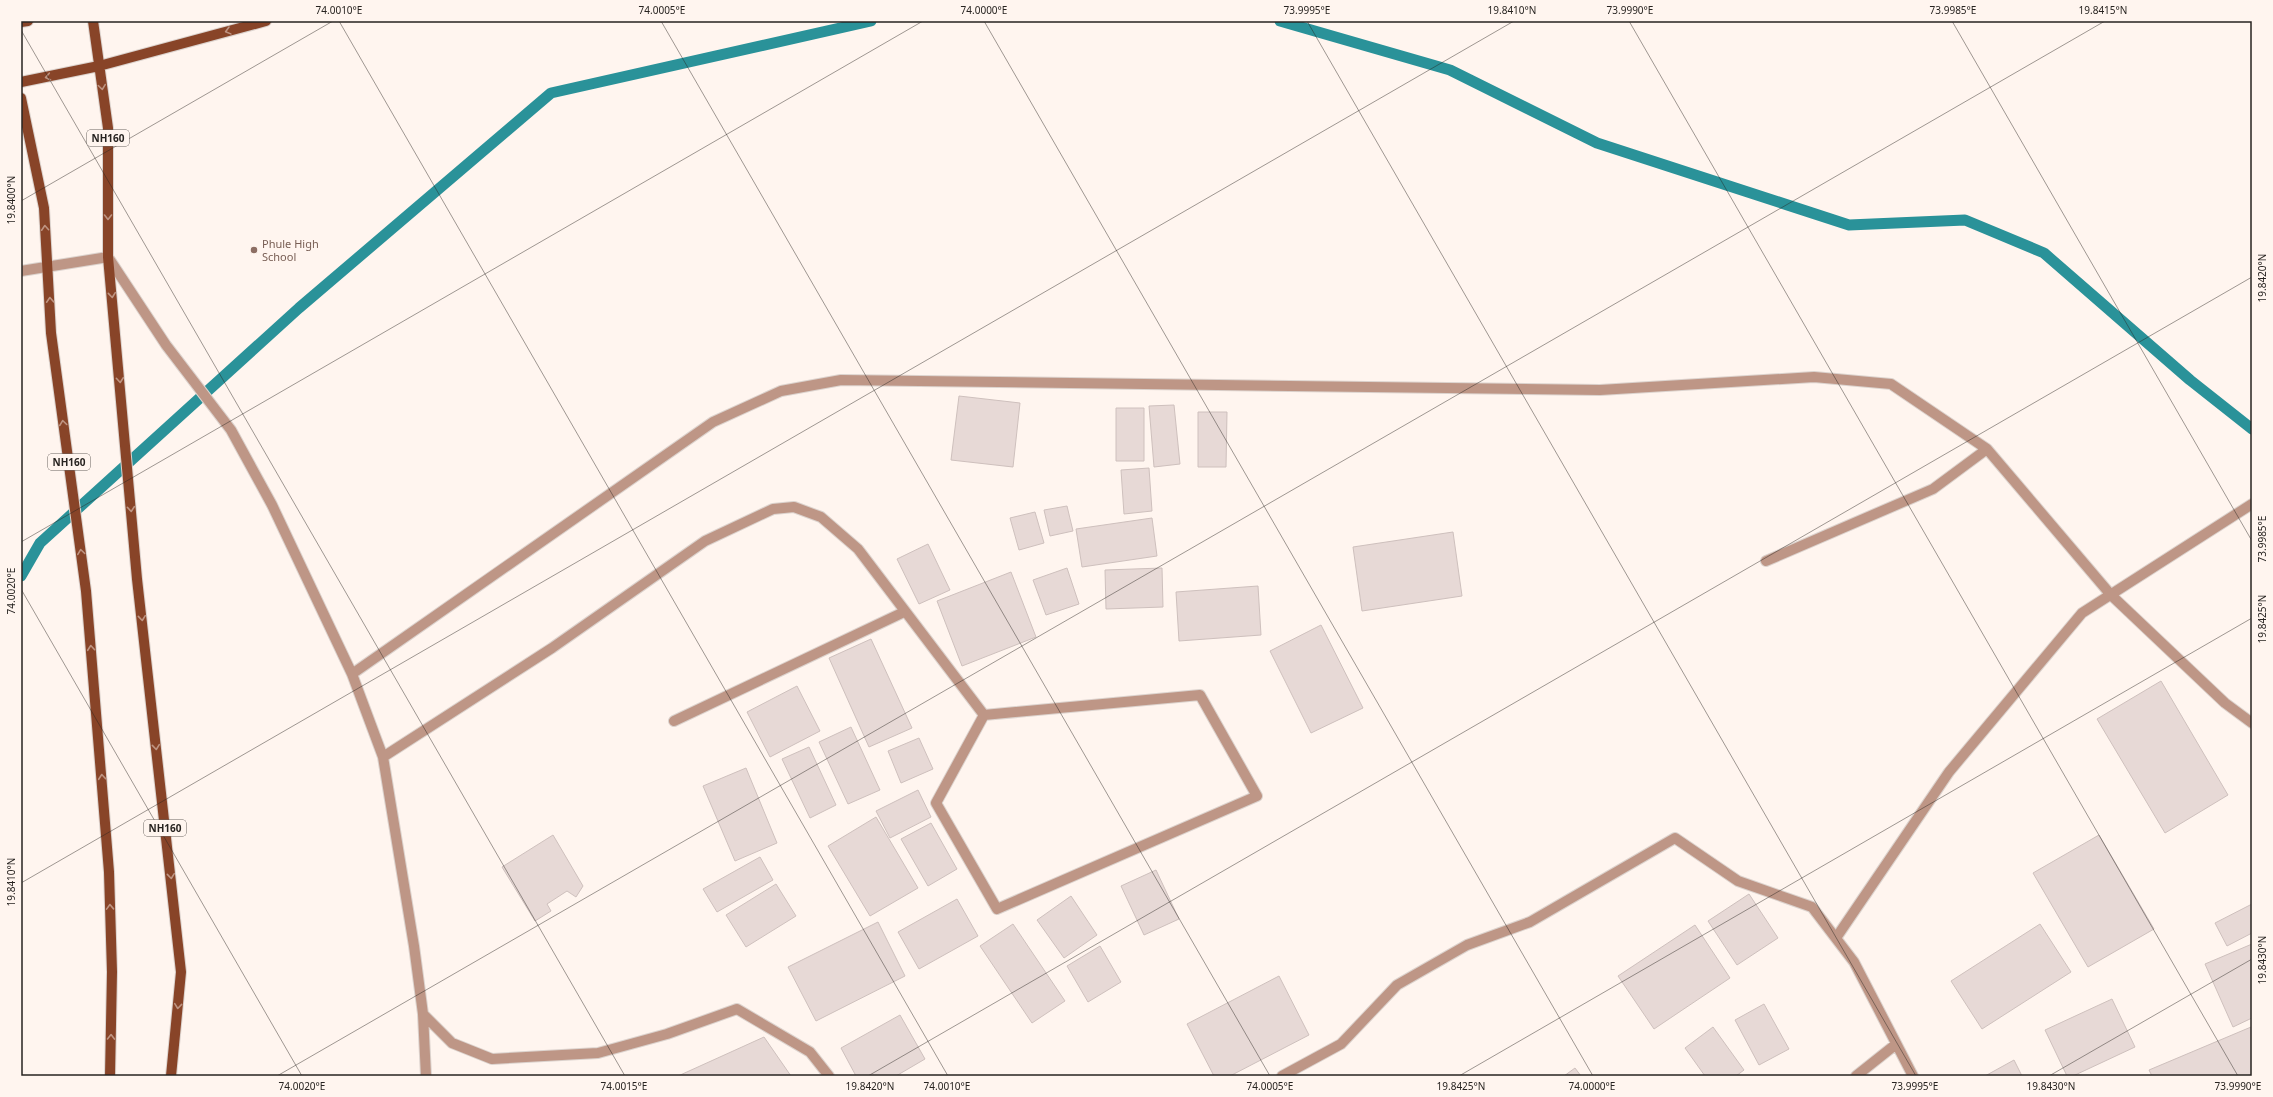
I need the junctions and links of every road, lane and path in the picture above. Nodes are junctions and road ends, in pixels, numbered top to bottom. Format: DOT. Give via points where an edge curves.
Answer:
graph roads {
  1 [pos="28,21"];
  2 [pos="93,21"];
  3 [pos="266,21"];
  4 [pos="21,22"];
  5 [pos="100,66"];
  6 [pos="21,82"];
  7 [pos="21,98"];
  8 [pos="108,256"];
  9 [pos="48,267"];
  10 [pos="21,271"];
  11 [pos="1987,449"];
  12 [pos="2252,504"];
  13 [pos="1766,562"];
  14 [pos="2111,594"];
  15 [pos="904,612"];
  16 [pos="352,674"];
  17 [pos="984,715"];
  18 [pos="674,721"];
  19 [pos="2252,723"];
  20 [pos="383,757"];
  21 [pos="1836,938"];
  22 [pos="423,1014"];
  23 [pos="1895,1045"];
  24 [pos="110,1076"];
  25 [pos="170,1076"];
  26 [pos="426,1076"];
  27 [pos="829,1076"];
  28 [pos="1282,1076"];
  29 [pos="1856,1076"];
  30 [pos="1913,1076"];
  1 -- 4 [label="main road"];
  2 -- 5 [label="main road, NH160"];
  3 -- 5 [label="main road, one-way"];
  5 -- 6 [label="main road, one-way"];
  5 -- 8 [label="main road, NH160, one-way" via="108,128"];
  9 -- 7 [label="main road, NH160, one-way" via="44,208"];
  8 -- 9 [label="street"];
  8 -- 16 [label="street" via="166,344 231,430 272,505"];
  8 -- 25 [label="main road, NH160, one-way" via="137,579 182,972"];
  9 -- 10 [label="street"];
  24 -- 9 [label="main road, NH160, one-way" via="112,972 109,872 86,590 51,333"];
  11 -- 13 [label="street" via="1933,489"];
  11 -- 14 [label="street"];
  11 -- 16 [label="street" via="1891,384 1814,377 1600,390 841,380 781,391 712,422"];
  12 -- 14 [label="street"];
  14 -- 19 [label="street" via="2225,703"];
  14 -- 21 [label="street" via="2082,613 1949,772"];
  15 -- 17 [label="street"];
  15 -- 18 [label="street"];
  15 -- 20 [label="street" via="858,549 821,517 794,507 773,509 705,541 552,648"];
  16 -- 20 [label="street"];
  17 -- 17 [label="street" via="1200,695 1257,796 997,909 936,804"];
  20 -- 22 [label="street"];
  21 -- 23 [label="street" via="1854,962"];
  21 -- 28 [label="street" via="1812,907 1738,880 1676,838 1530,922 1467,944 1397,985 1341,1044"];
  22 -- 26 [label="street"];
  22 -- 27 [label="street" via="452,1043 492,1059 598,1053 667,1034 737,1009 810,1052"];
  23 -- 29 [label="street"];
  23 -- 30 [label="street"];
}
